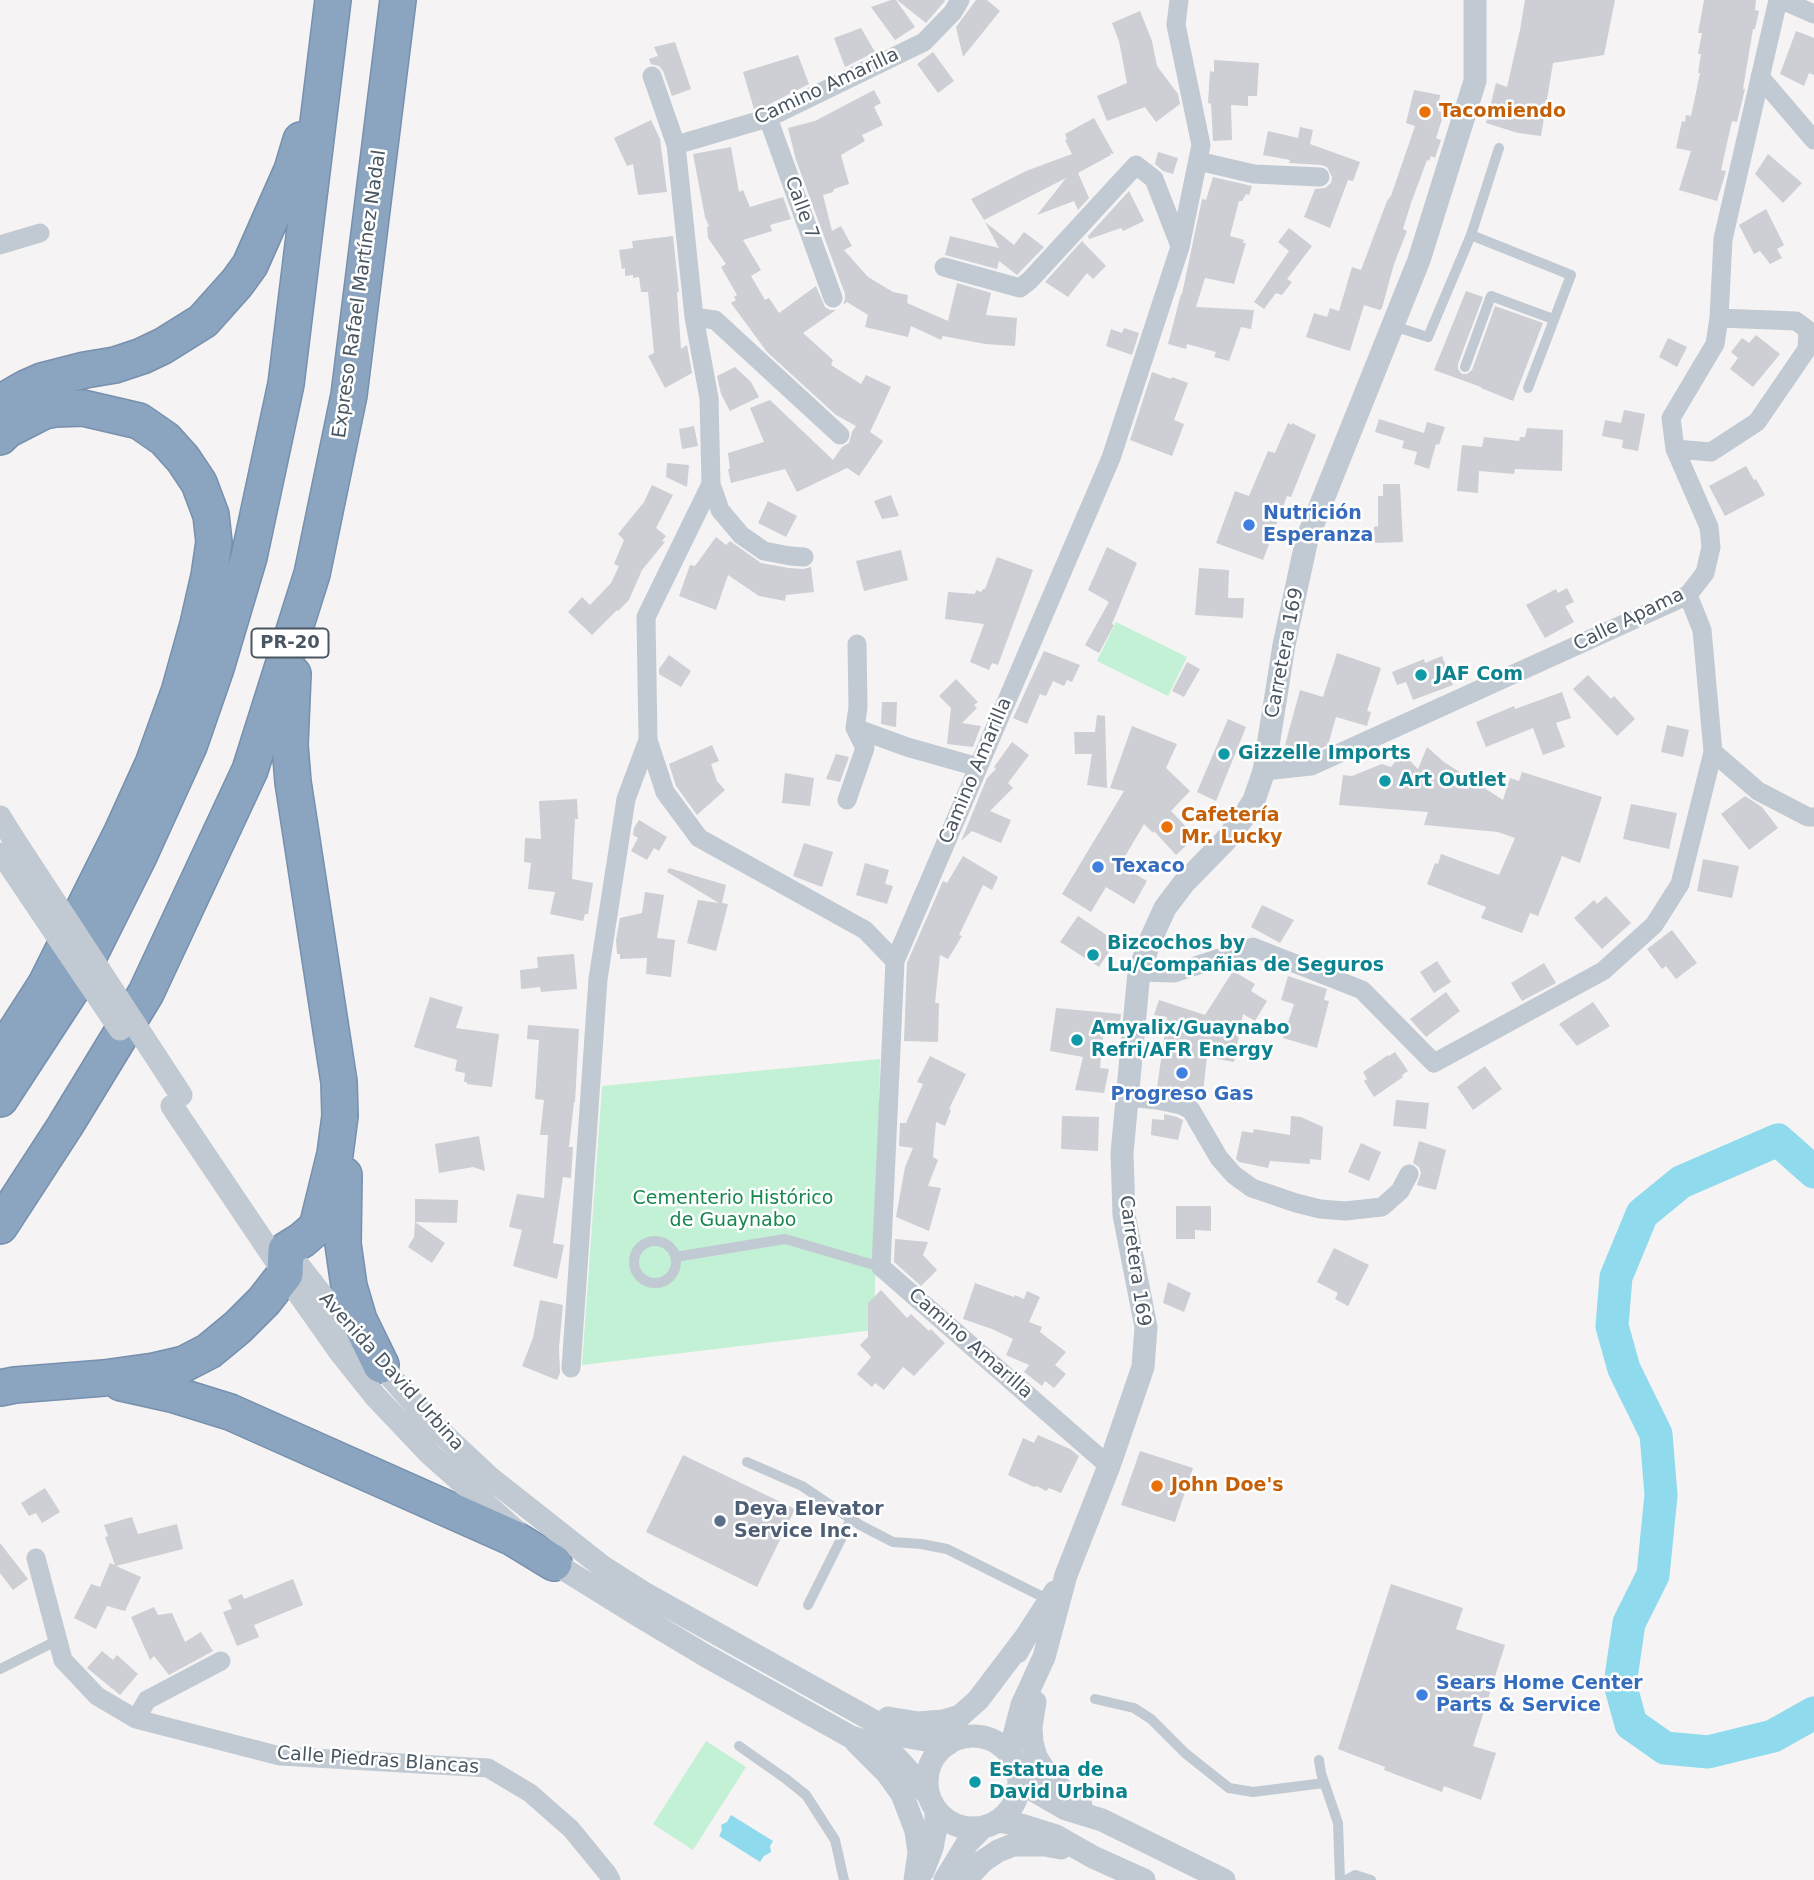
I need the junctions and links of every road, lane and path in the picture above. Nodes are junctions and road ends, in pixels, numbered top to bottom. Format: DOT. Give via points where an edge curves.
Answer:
graph roads {
  1 [pos="398,0"];
  2 [pos="960,0"];
  3 [pos="1179,0"];
  4 [pos="1475,0"];
  5 [pos="1780,0"];
  6 [pos="332,12"];
  7 [pos="1814,14"];
  8 [pos="652,76"];
  9 [pos="1760,77"];
  10 [pos="768,118"];
  11 [pos="1814,140"];
  12 [pos="676,145"];
  13 [pos="1499,148"];
  14 [pos="1198,161"];
  15 [pos="1320,177"];
  16 [pos="40,233"];
  17 [pos="1471,235"];
  18 [pos="0,245"];
  19 [pos="1180,247"];
  20 [pos="944,267"];
  21 [pos="833,298"];
  22 [pos="694,317"];
  23 [pos="1719,318"];
  24 [pos="1553,319"];
  25 [pos="1393,325"];
  26 [pos="1465,366"];
  27 [pos="1528,388"];
  28 [pos="0,403"];
  29 [pos="840,435"];
  30 [pos="0,437"];
  31 [pos="1675,449"];
  32 [pos="711,484"];
  33 [pos="804,557"];
  34 [pos="1688,595"];
  35 [pos="301,607"];
  36 [pos="857,644"];
  37 [pos="855,728"];
  38 [pos="648,740"];
  39 [pos="1713,752"];
  40 [pos="978,767"];
  41 [pos="1264,771"];
  42 [pos="846,800"];
  43 [pos="0,817"];
  44 [pos="1814,817"];
  45 [pos="5,848"];
  46 [pos="895,961"];
  47 [pos="1139,972"];
  48 [pos="0,1053"];
  49 [pos="1127,1097"];
  50 [pos="0,1100"];
  51 [pos="340,1116"];
  52 [pos="1409,1174"];
  53 [pos="0,1226"];
  54 [pos="675,1257"];
  55 [pos="286,1262"];
  56 [pos="881,1267"];
  57 [pos="380,1364"];
  58 [pos="571,1368"];
  59 [pos="104,1378"];
  60 [pos="0,1388"];
  61 [pos="747,1462"];
  62 [pos="1109,1466"];
  63 [pos="851,1519"];
  64 [pos="36,1558"];
  65 [pos="554,1563"];
  66 [pos="1066,1575"];
  67 [pos="1050,1600"];
  68 [pos="808,1605"];
  69 [pos="1025,1638"];
  70 [pos="58,1640"];
  71 [pos="1044,1657"];
  72 [pos="221,1661"];
  73 [pos="0,1669"];
  74 [pos="1095,1699"];
  75 [pos="849,1707"];
  76 [pos="136,1718"];
  77 [pos="851,1737"];
  78 [pos="955,1741"];
  79 [pos="739,1746"];
  80 [pos="1319,1760"];
  81 [pos="1014,1765"];
  82 [pos="1324,1783"];
  83 [pos="932,1803"];
  84 [pos="1102,1820"];
  85 [pos="990,1824"];
  86 [pos="1093,1857"];
  87 [pos="611,1880"];
  88 [pos="844,1880"];
  89 [pos="917,1880"];
  90 [pos="945,1880"];
  91 [pos="965,1880"];
  92 [pos="1144,1880"];
  93 [pos="1224,1880"];
  94 [pos="1340,1880"];
  95 [pos="1346,1880"];
  96 [pos="1371,1880"];
  1 -- 35 [label="highway, Expreso Rafael Martínez Nadal / PR-20" via="349,396"];
  2 -- 10 [label="street, Camino Amarilla" via="924,42"];
  3 -- 14 [label="street, Camino Amarilla" via="1176,25 1201,145"];
  4 -- 25 [label="street, Carretera 169" via="1475,81 1419,260"];
  5 -- 7 [label="street"];
  5 -- 9 [label="street, Calle Apama"];
  6 -- 28 [label="highway" via="292,170 250,265 220,303 189,331 142,356 42,381"];
  6 -- 50 [label="highway, PR-20" via="286,384 249,557 216,668 189,746 139,856 75,984"];
  8 -- 12 [label="street"];
  9 -- 11 [label="street"];
  9 -- 23 [label="street, Calle Apama" via="1723,239"];
  10 -- 12 [label="street, Camino Amarilla"];
  10 -- 21 [label="street, Calle 7"];
  12 -- 22 [label="street"];
  13 -- 17 [label="lane"];
  14 -- 15 [label="street" via="1254,174"];
  14 -- 19 [label="street, Camino Amarilla"];
  16 -- 18 [label="street"];
  17 -- 24 [label="lane" via="1571,275"];
  17 -- 25 [label="lane" via="1428,337"];
  19 -- 20 [label="street" via="1154,179 1136,165 1020,288"];
  19 -- 40 [label="street, Camino Amarilla" via="1111,458"];
  22 -- 29 [label="street" via="715,320"];
  22 -- 32 [label="street" via="709,398"];
  23 -- 31 [label="street, Calle Apama" via="1715,344 1671,418"];
  23 -- 31 [label="street" via="1796,321 1808,330 1807,349 1757,422 1712,452"];
  24 -- 26 [label="lane" via="1491,296"];
  24 -- 27 [label="lane"];
  25 -- 41 [label="street, Carretera 169" via="1307,539"];
  30 -- 48 [label="highway" via="55,409 83,408 139,421 165,439 199,483 211,515 214,542 198,624 153,764 46,984"];
  31 -- 34 [label="street, Calle Apama" via="1709,527 1711,547 1705,573"];
  32 -- 33 [label="street" via="720,510 741,536 764,551"];
  32 -- 38 [label="street" via="646,617"];
  34 -- 39 [label="street" via="1702,630"];
  34 -- 41 [label="street, Calle Apama" via="1311,766"];
  35 -- 51 [label="highway" via="290,745 339,1082"];
  35 -- 53 [label="highway, Expreso Rafael Martínez Nadal / PR-20" via="250,770 145,993"];
  36 -- 37 [label="street"];
  37 -- 40 [label="street"];
  37 -- 42 [label="street" via="865,748"];
  38 -- 46 [label="street" via="665,792 699,838 865,930"];
  38 -- 58 [label="street" via="626,799 598,979"];
  39 -- 44 [label="street" via="1758,791"];
  39 -- 47 [label="street" via="1680,884 1654,925 1603,971 1434,1063 1362,990 1253,947 1174,973"];
  40 -- 46 [label="street, Camino Amarilla"];
  41 -- 47 [label="street, Carretera 169" via="1243,818 1166,908"];
  43 -- 45 [label="street, Avenida David Urbina"];
  45 -- 55 [label="street, Avenida David Urbina, bridge"];
  46 -- 56 [label="street, Camino Amarilla"];
  47 -- 49 [label="street, Carretera 169"];
  49 -- 52 [label="street" via="1191,1110 1234,1175 1252,1188 1296,1203 1345,1211 1382,1207 1400,1191"];
  49 -- 62 [label="street, Carretera 169" via="1122,1153 1124,1215 1146,1328 1143,1367"];
  51 -- 55 [label="highway" via="317,1227"];
  51 -- 57 [label="highway" via="343,1244 349,1286"];
  54 -- 54 [label="lane" via="663,1243 648,1242 636,1252 634,1268 644,1280 659,1283 672,1274"];
  54 -- 56 [label="lane" via="785,1239"];
  55 -- 57 [label="street, Avenida David Urbina"];
  55 -- 59 [label="highway" via="264,1301 209,1351 184,1364"];
  55 -- 65 [label="street, Avenida David Urbina" via="340,1352 375,1396 430,1454"];
  56 -- 62 [label="street, Camino Amarilla"];
  57 -- 75 [label="street, Avenida David Urbina" via="430,1422 489,1478 603,1567"];
  59 -- 60 [label="highway"];
  59 -- 65 [label="highway" via="230,1412 513,1538"];
  61 -- 63 [label="lane" via="802,1486"];
  62 -- 66 [label="street, Carretera 169"];
  63 -- 67 [label="lane" via="894,1542 947,1549"];
  63 -- 68 [label="lane"];
  64 -- 70 [label="street, Calle Piedras Blancas"];
  65 -- 77 [label="street, Avenida David Urbina"];
  66 -- 67 [label="street, Carretera 169"];
  66 -- 71 [label="street, Carretera 169"];
  67 -- 69 [label="street, Carretera 169"];
  69 -- 75 [label="street" via="978,1700 960,1716 918,1723"];
  69 -- 78 [label="street, Carretera 169" via="984,1714"];
  70 -- 73 [label="lane"];
  70 -- 76 [label="street, Calle Piedras Blancas" via="63,1660 97,1696"];
  71 -- 81 [label="street, Carretera 169" via="1022,1705"];
  71 -- 84 [label="street" via="1032,1743 1050,1779"];
  72 -- 76 [label="street" via="147,1700"];
  74 -- 82 [label="lane" via="1134,1708 1151,1719 1229,1788 1253,1792"];
  75 -- 78 [label="street, Avenida David Urbina" via="897,1734"];
  76 -- 87 [label="street, Calle Piedras Blancas" via="280,1756 488,1768 530,1793 571,1829"];
  77 -- 83 [label="street, Avenida David Urbina" via="895,1756"];
  77 -- 89 [label="street" via="902,1794 916,1831"];
  78 -- 81 [label="street" via="985,1738 999,1745"];
  78 -- 83 [label="street" via="937,1754 930,1766 927,1781"];
  79 -- 88 [label="lane" via="806,1795 835,1840"];
  80 -- 82 [label="lane"];
  81 -- 84 [label="street" via="1039,1795"];
  81 -- 85 [label="street" via="1016,1798 1008,1811"];
  82 -- 94 [label="lane" via="1338,1824"];
  83 -- 85 [label="street" via="947,1820 961,1827"];
  83 -- 89 [label="street" via="936,1828"];
  84 -- 93 [label="street"];
  85 -- 86 [label="street" via="1021,1825 1056,1836"];
  85 -- 90 [label="street" via="968,1842"];
  86 -- 91 [label="street" via="1045,1845 1013,1845 983,1861"];
  86 -- 92 [label="street"];
  95 -- 96 [label="lane" via="1355,1875"];
}
